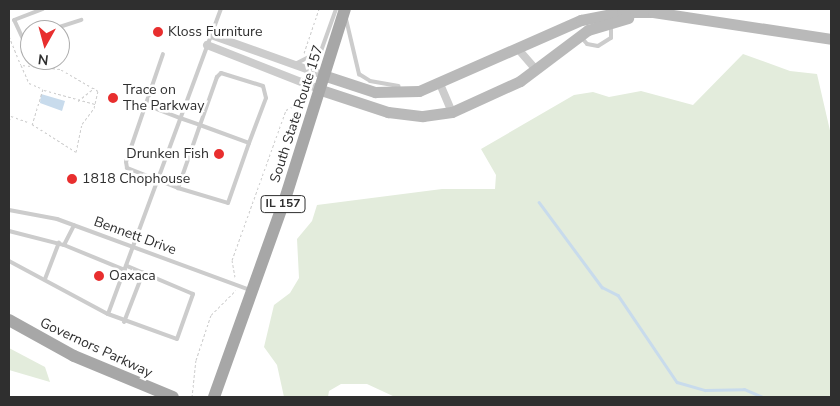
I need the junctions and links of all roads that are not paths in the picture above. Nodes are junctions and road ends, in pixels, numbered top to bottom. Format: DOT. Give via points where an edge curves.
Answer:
graph roads {
  1 [pos="43,9"];
  2 [pos="221,9"];
  3 [pos="342,10"];
  4 [pos="677,16"];
  5 [pos="9,18"];
  6 [pos="14,20"];
  7 [pos="81,20"];
  8 [pos="610,22"];
  9 [pos="70,24"];
  10 [pos="20,33"];
  11 [pos="211,34"];
  12 [pos="580,35"];
  13 [pos="831,40"];
  14 [pos="207,45"];
  15 [pos="518,49"];
  16 [pos="163,54"];
  17 [pos="292,65"];
  18 [pos="536,70"];
  19 [pos="326,76"];
  20 [pos="440,84"];
  21 [pos="321,90"];
  22 [pos="418,91"];
  23 [pos="146,104"];
  24 [pos="452,112"];
  25 [pos="180,118"];
  26 [pos="200,125"];
  27 [pos="249,143"];
  28 [pos="158,180"];
  29 [pos="178,188"];
  30 [pos="9,210"];
  31 [pos="74,225"];
  32 [pos="9,231"];
  33 [pos="62,244"];
  34 [pos="134,248"];
  35 [pos="9,261"];
  36 [pos="126,268"];
  37 [pos="143,273"];
  38 [pos="45,279"];
  39 [pos="252,290"];
  40 [pos="108,314"];
  41 [pos="9,320"];
  42 [pos="124,322"];
  43 [pos="173,397"];
  44 [pos="214,397"];
  1 -- 6 [label="lane"];
  2 -- 11 [label="lane"];
  3 -- 17 [label="lane" via="321,51 308,61"];
  3 -- 19 [label="main road, South State Route 157 / IL 157"];
  3 -- 22 [label="lane" via="359,74 375,83"];
  4 -- 8 [label="street"];
  4 -- 13 [label="street"];
  4 -- 15 [label="street" via="608,13"];
  5 -- 6 [label="lane"];
  6 -- 10 [label="lane"];
  7 -- 9 [label="lane"];
  8 -- 12 [label="street"];
  8 -- 12 [label="lane" via="611,38 598,46 587,44"];
  11 -- 14 [label="lane"];
  11 -- 17 [label="street"];
  12 -- 18 [label="street"];
  14 -- 21 [label="street"];
  14 -- 25 [label="lane"];
  15 -- 18 [label="street"];
  15 -- 20 [label="street"];
  16 -- 23 [label="lane"];
  17 -- 19 [label="street"];
  18 -- 24 [label="street" via="502,92"];
  19 -- 21 [label="main road, South State Route 157 / IL 157"];
  19 -- 22 [label="street" via="374,92"];
  20 -- 22 [label="street"];
  20 -- 24 [label="street"];
  21 -- 24 [label="street" via="388,112 423,116"];
  21 -- 39 [label="main road, South State Route 157 / IL 157"];
  23 -- 25 [label="lane"];
  23 -- 28 [label="lane" via="127,168"];
  25 -- 26 [label="lane"];
  25 -- 28 [label="lane"];
  26 -- 27 [label="lane"];
  26 -- 27 [label="lane" via="221,73 264,86 266,98"];
  26 -- 29 [label="lane"];
  27 -- 29 [label="lane" via="228,203"];
  28 -- 29 [label="lane"];
  28 -- 34 [label="lane"];
  30 -- 31 [label="lane, Bennett Drive"];
  31 -- 33 [label="lane"];
  31 -- 34 [label="lane, Bennett Drive"];
  32 -- 33 [label="lane"];
  33 -- 36 [label="lane"];
  33 -- 38 [label="lane"];
  34 -- 36 [label="lane"];
  34 -- 39 [label="lane, Bennett Drive"];
  35 -- 38 [label="lane"];
  36 -- 37 [label="lane"];
  36 -- 40 [label="lane"];
  37 -- 42 [label="lane"];
  37 -- 42 [label="lane" via="193,294 177,338"];
  38 -- 40 [label="lane"];
  39 -- 44 [label="main road, South State Route 157 / IL 157"];
  40 -- 42 [label="lane"];
  41 -- 43 [label="main road, Governors Parkway" via="74,356"];
}
